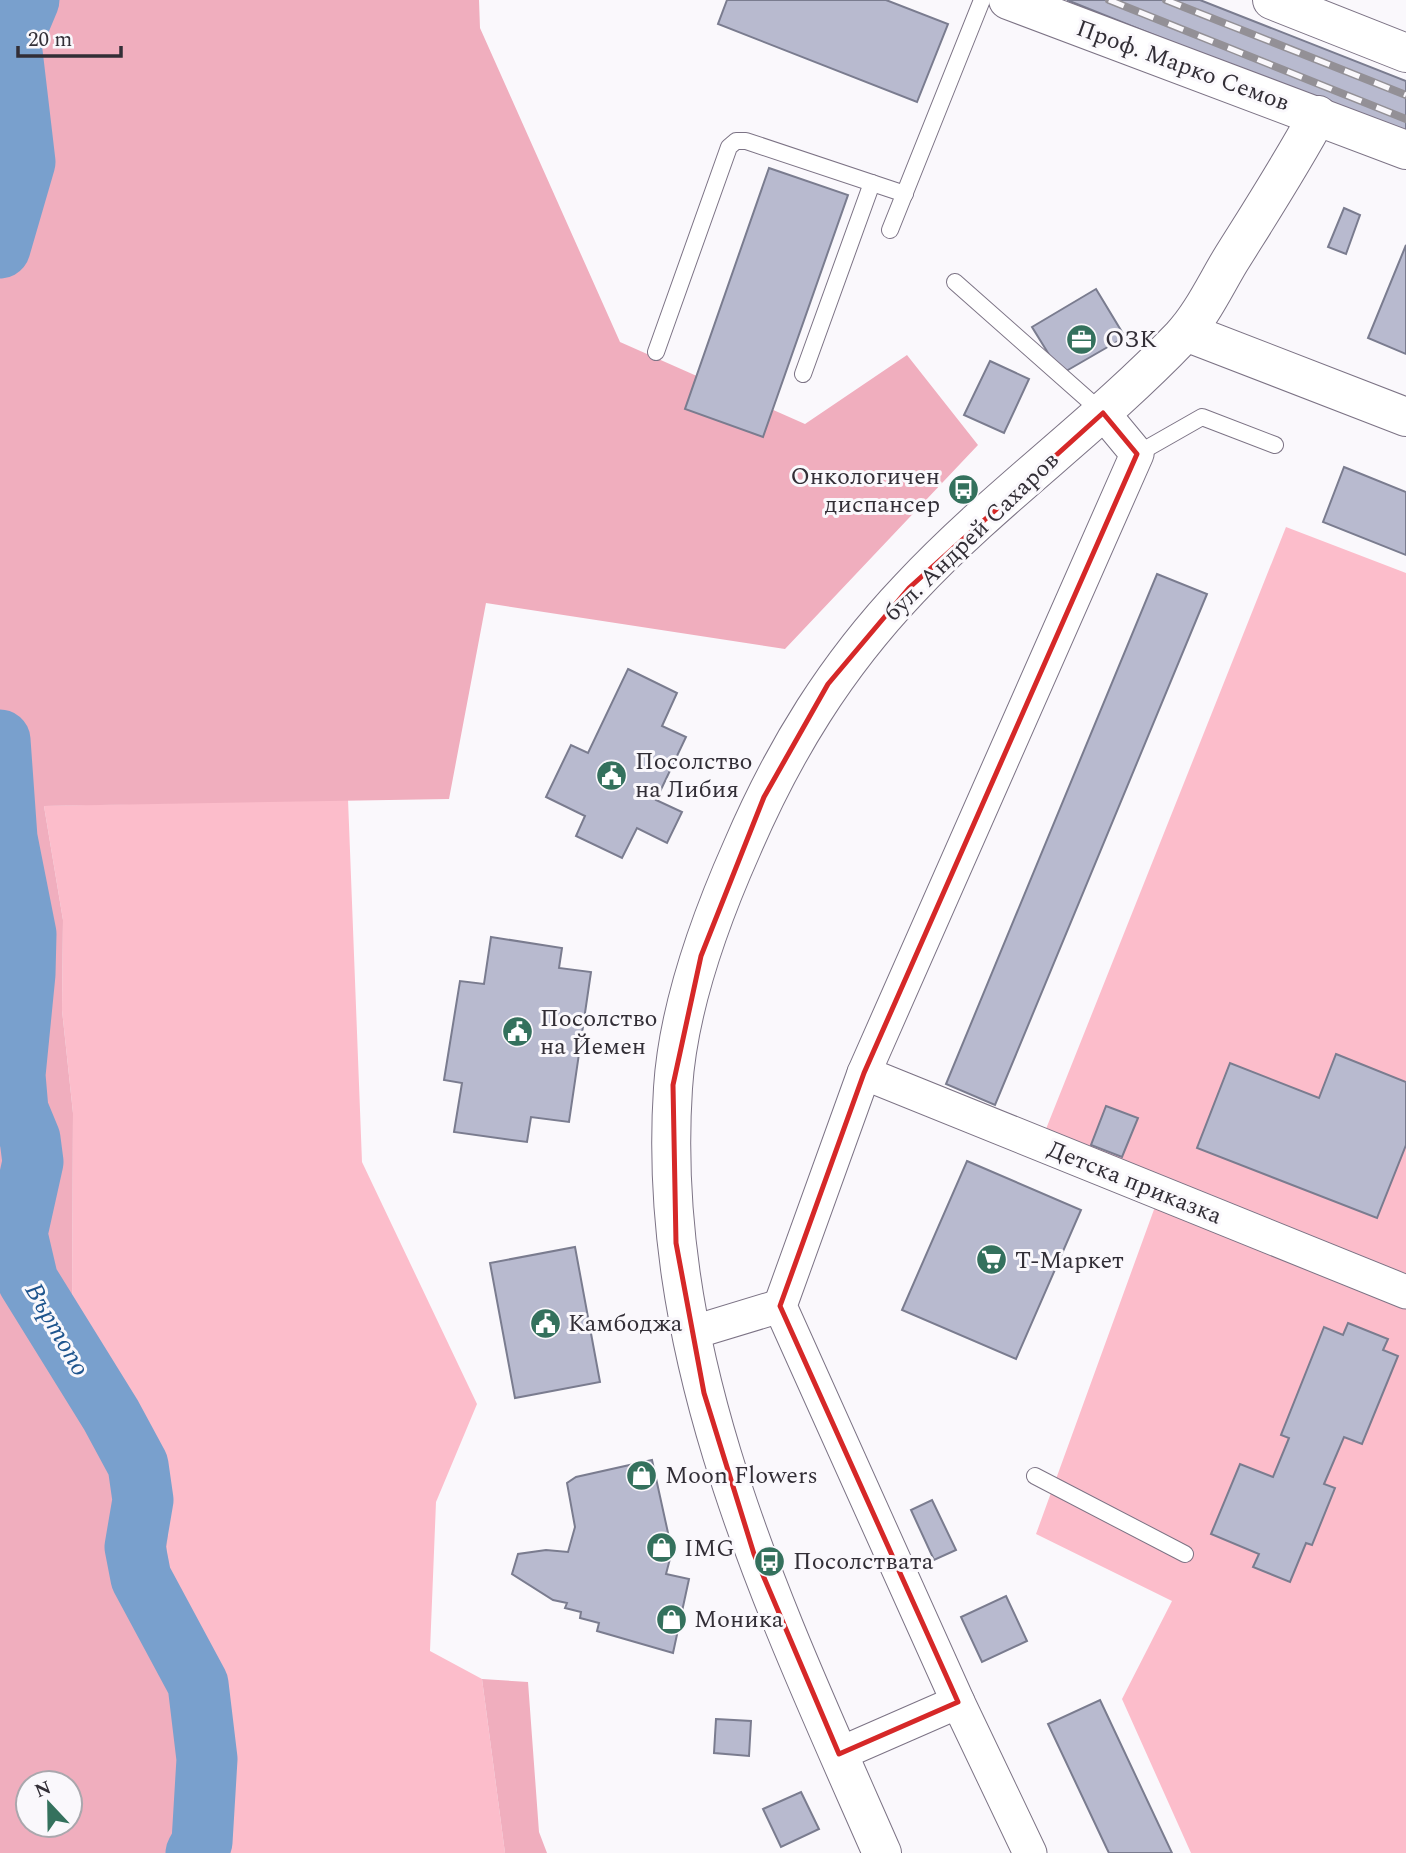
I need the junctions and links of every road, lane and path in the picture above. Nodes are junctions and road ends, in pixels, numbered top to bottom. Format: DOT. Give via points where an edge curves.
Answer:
graph roads {
  1 [pos="982,0"];
  2 [pos="1008,0"];
  3 [pos="1286,3"];
  4 [pos="1406,53"];
  5 [pos="1318,115"];
  6 [pos="1406,150"];
  7 [pos="872,183"];
  8 [pos="905,194"];
  9 [pos="890,230"];
  10 [pos="955,282"];
  11 [pos="1186,332"];
  12 [pos="656,352"];
  13 [pos="803,374"];
  14 [pos="1103,413"];
  15 [pos="1406,417"];
  16 [pos="1275,445"];
  17 [pos="1137,454"];
  18 [pos="864,1073"];
  19 [pos="1406,1292"];
  20 [pos="780,1306"];
  21 [pos="691,1333"];
  22 [pos="1035,1476"];
  23 [pos="1185,1554"];
  24 [pos="958,1702"];
  25 [pos="839,1754"];
  26 [pos="882,1853"];
  27 [pos="1030,1853"];
  1 -- 8 [label="lane"];
  2 -- 5 [label="street, Проф. Марко Семов"];
  3 -- 4 [label="street"];
  5 -- 6 [label="street"];
  5 -- 11 [label="street, бул. Андрей Сахаров"];
  7 -- 8 [label="lane"];
  7 -- 12 [label="lane" via="736,141 729,147"];
  7 -- 13 [label="lane"];
  8 -- 9 [label="lane"];
  10 -- 14 [label="lane"];
  11 -- 14 [label="street, бул. Андрей Сахаров"];
  11 -- 15 [label="street"];
  14 -- 17 [label="street"];
  14 -- 21 [label="street, бул. Андрей Сахаров" via="909,588 828,684 764,797 724,887 701,956 673,1085 676,1243"];
  16 -- 17 [label="lane" via="1202,417"];
  17 -- 18 [label="street"];
  18 -- 19 [label="street, Детска приказка"];
  18 -- 20 [label="street"];
  20 -- 21 [label="street"];
  20 -- 24 [label="street"];
  21 -- 25 [label="street, бул. Андрей Сахаров" via="727,1478"];
  22 -- 23 [label="lane"];
  24 -- 25 [label="street"];
  24 -- 27 [label="street"];
  25 -- 26 [label="street, бул. Андрей Сахаров"];
}
